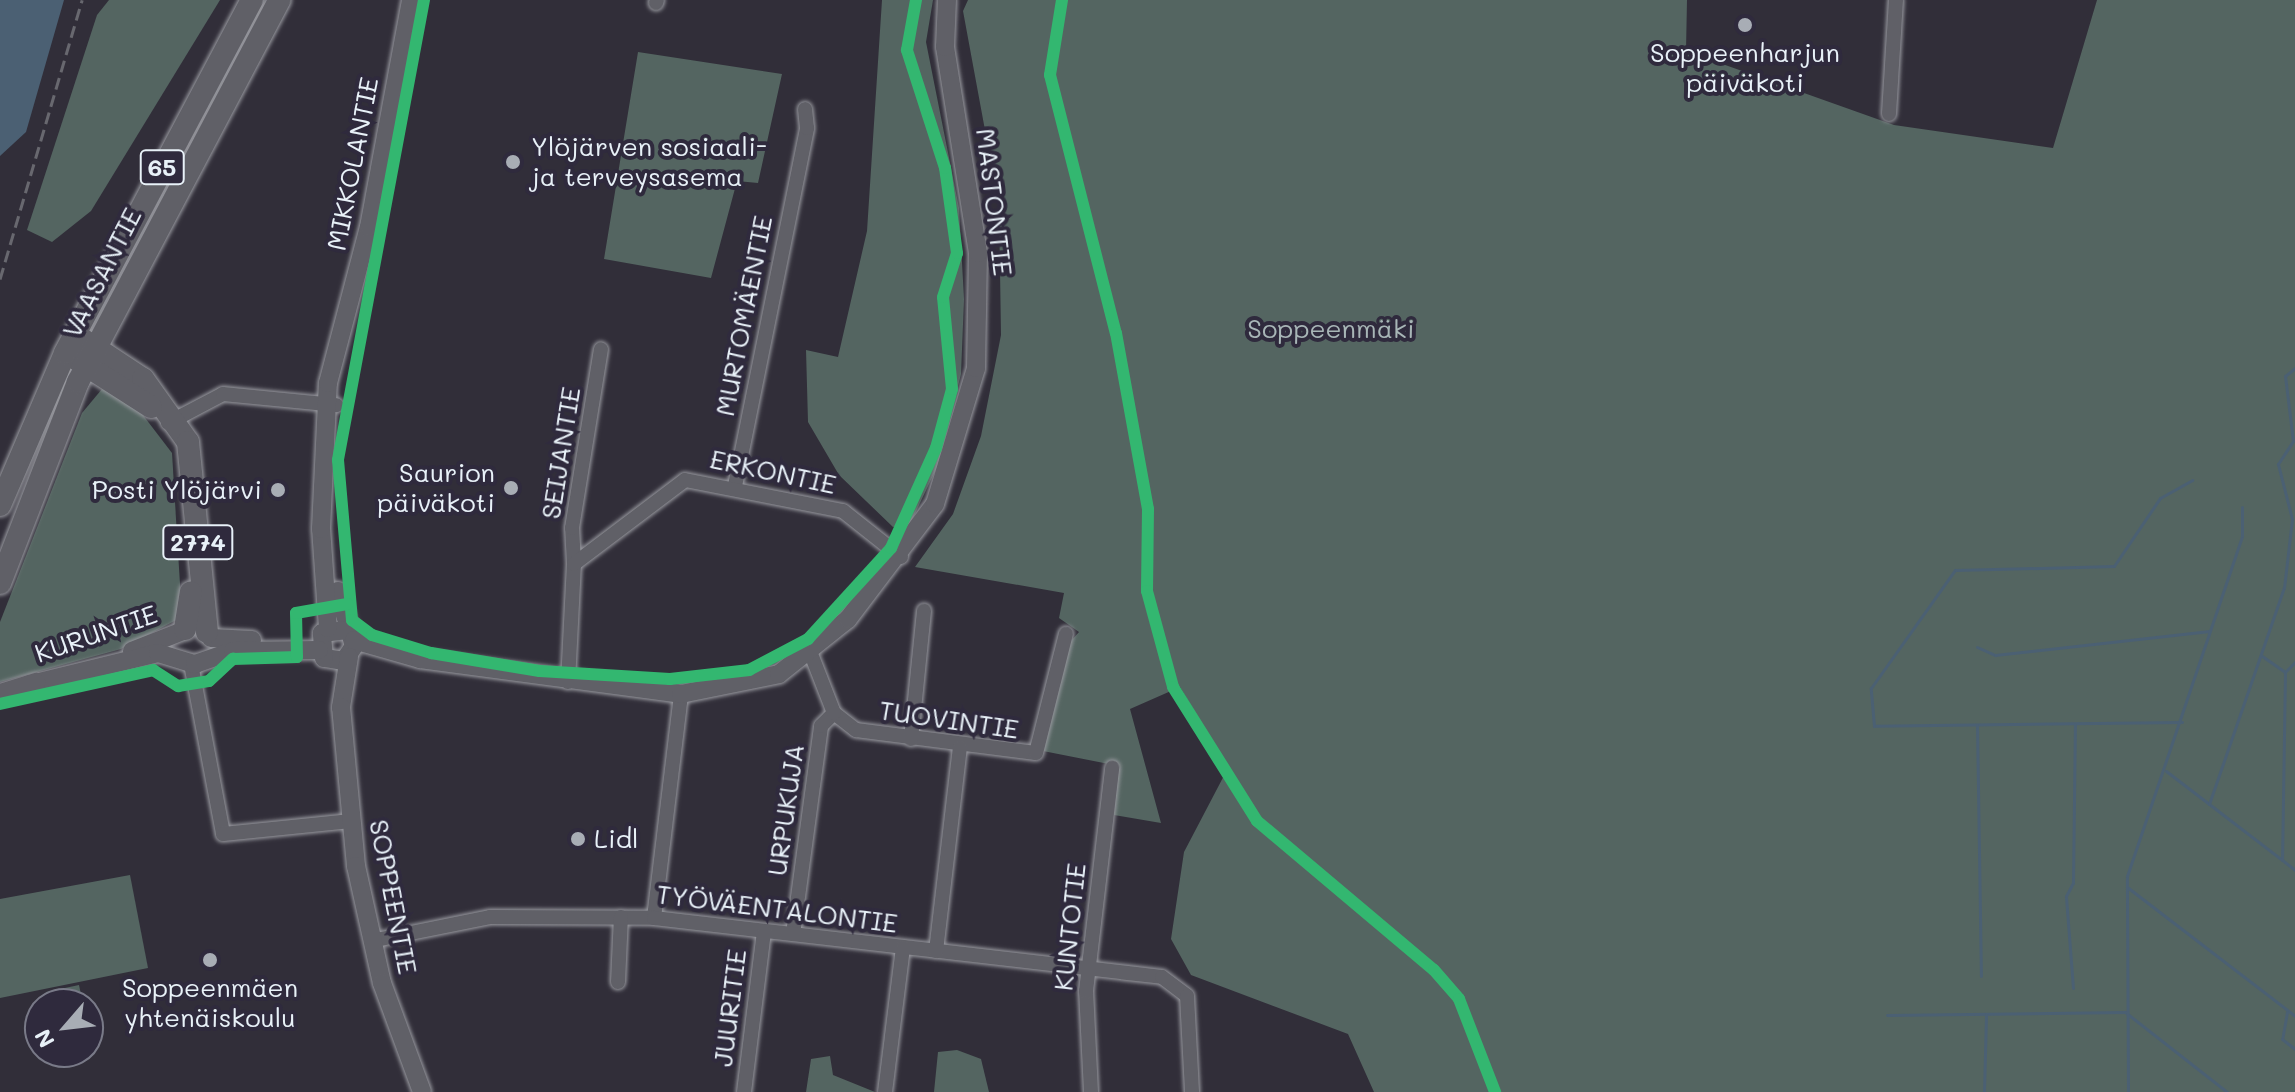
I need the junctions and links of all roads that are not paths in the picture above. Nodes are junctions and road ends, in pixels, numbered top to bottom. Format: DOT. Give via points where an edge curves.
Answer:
graph roads {
  1 [pos="252,0"];
  2 [pos="279,0"];
  3 [pos="411,0"];
  4 [pos="947,0"];
  5 [pos="1896,0"];
  6 [pos="805,109"];
  7 [pos="1889,114"];
  8 [pos="69,344"];
  9 [pos="601,349"];
  10 [pos="91,355"];
  11 [pos="331,405"];
  12 [pos="171,421"];
  13 [pos="735,486"];
  14 [pos="0,505"];
  15 [pos="901,557"];
  16 [pos="574,564"];
  17 [pos="0,583"];
  18 [pos="924,611"];
  19 [pos="196,633"];
  20 [pos="1066,634"];
  21 [pos="324,643"];
  22 [pos="351,645"];
  23 [pos="811,654"];
  24 [pos="193,660"];
  25 [pos="568,682"];
  26 [pos="27,685"];
  27 [pos="0,693"];
  28 [pos="681,694"];
  29 [pos="341,707"];
  30 [pos="834,713"];
  31 [pos="911,739"];
  32 [pos="960,747"];
  33 [pos="1112,768"];
  34 [pos="351,821"];
  35 [pos="621,917"];
  36 [pos="654,918"];
  37 [pos="764,931"];
  38 [pos="793,934"];
  39 [pos="371,941"];
  40 [pos="903,947"];
  41 [pos="936,951"];
  42 [pos="1088,969"];
  43 [pos="618,982"];
  44 [pos="419,1092"];
  45 [pos="744,1092"];
  46 [pos="885,1092"];
  47 [pos="1091,1092"];
  48 [pos="1192,1092"];
  1 -- 8 [label="highway, VAASANTIE / 65"];
  2 -- 10 [label="highway, VAASANTIE / 65"];
  3 -- 11 [label="main road, MIKKOLANTIE"];
  4 -- 15 [label="main road, MASTONTIE" via="945,47 978,253 978,346 947,476"];
  5 -- 7 [label="street"];
  6 -- 13 [label="street, MURTOMÄENTIE" via="807,128"];
  8 -- 10 [label="highway, 2774"];
  8 -- 14 [label="highway, VAASANTIE / 65"];
  9 -- 16 [label="street, SEIJANTIE" via="572,528"];
  10 -- 12 [label="highway, 2774"];
  10 -- 17 [label="highway, VAASANTIE / 65"];
  11 -- 12 [label="street" via="223,394"];
  11 -- 21 [label="main road, MIKKOLANTIE" via="321,529"];
  11 -- 22 [label="main road, MIKKOLANTIE" via="330,517"];
  12 -- 19 [label="highway, 2774" via="185,472"];
  13 -- 15 [label="street, ERKONTIE" via="843,511"];
  13 -- 16 [label="street, ERKONTIE" via="678,484"];
  15 -- 23 [label="main road, MASTONTIE"];
  16 -- 25 [label="street"];
  18 -- 31 [label="street"];
  19 -- 21 [label="main road, KURUNTIE"];
  19 -- 24 [label="main road"];
  19 -- 24 [label="main road" via="176,646"];
  19 -- 26 [label="main road, KURUNTIE"];
  20 -- 32 [label="street, TUOVINTIE" via="1036,753"];
  21 -- 22 [label="main road"];
  21 -- 22 [label="main road"];
  21 -- 24 [label="main road, KURUNTIE"];
  21 -- 29 [label="main road, SOPPEENTIE"];
  22 -- 25 [label="main road, MASTONTIE"];
  22 -- 29 [label="main road, SOPPEENTIE"];
  23 -- 28 [label="main road, MASTONTIE" via="756,682"];
  23 -- 30 [label="street"];
  24 -- 26 [label="main road, KURUNTIE" via="147,655"];
  24 -- 34 [label="street" via="223,834"];
  25 -- 28 [label="main road, MASTONTIE"];
  26 -- 27 [label="main road, KURUNTIE"];
  28 -- 36 [label="street"];
  29 -- 34 [label="main road, SOPPEENTIE"];
  30 -- 31 [label="street, TUOVINTIE" via="856,730"];
  30 -- 38 [label="street, URPUKUJA" via="821,726"];
  31 -- 32 [label="street, TUOVINTIE"];
  32 -- 41 [label="street"];
  33 -- 42 [label="street, KUNTOTIE"];
  34 -- 39 [label="main road, SOPPEENTIE"];
  35 -- 36 [label="street, TYÖVÄENTALONTIE"];
  35 -- 39 [label="street, TYÖVÄENTALONTIE" via="490,917"];
  35 -- 43 [label="street"];
  36 -- 37 [label="street, TYÖVÄENTALONTIE"];
  37 -- 38 [label="street, TYÖVÄENTALONTIE"];
  37 -- 45 [label="street, JUURITIE"];
  38 -- 40 [label="street, TYÖVÄENTALONTIE"];
  39 -- 44 [label="main road, SOPPEENTIE"];
  40 -- 41 [label="street, TYÖVÄENTALONTIE"];
  40 -- 46 [label="street"];
  41 -- 42 [label="street, TYÖVÄENTALONTIE"];
  42 -- 47 [label="street, KUNTOTIE"];
  42 -- 48 [label="street, TYÖVÄENTALONTIE" via="1177,981 1187,996"];
}
